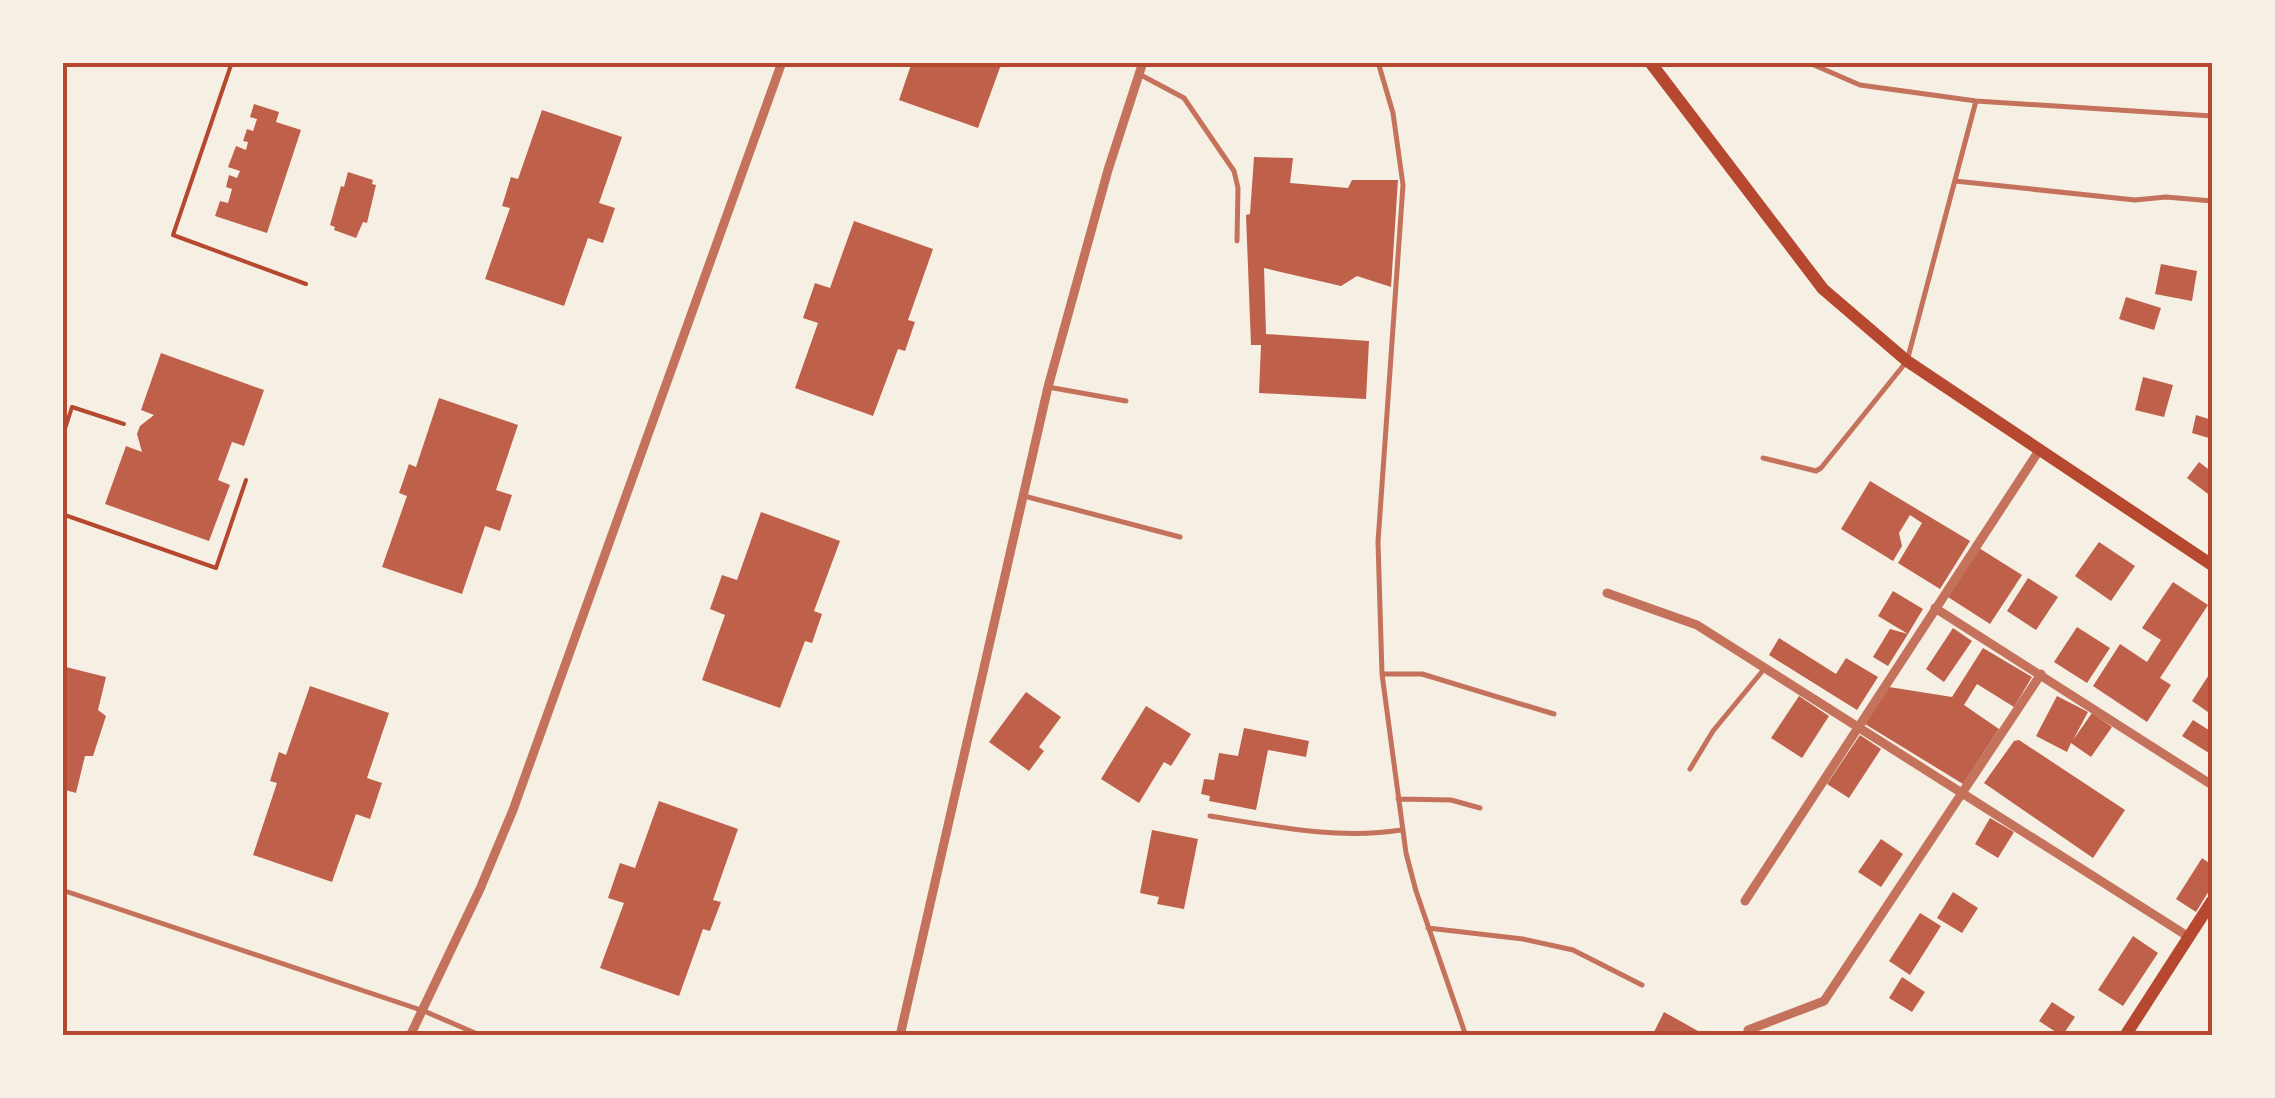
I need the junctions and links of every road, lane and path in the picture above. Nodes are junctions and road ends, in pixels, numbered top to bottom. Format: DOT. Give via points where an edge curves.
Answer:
graph roads {
  1 [pos="232,62"];
  2 [pos="782,62"];
  3 [pos="1143,62"];
  4 [pos="1378,62"];
  5 [pos="1650,62"];
  6 [pos="1808,62"];
  7 [pos="1139,74"];
  8 [pos="1976,101"];
  9 [pos="2212,116"];
  10 [pos="1954,181"];
  11 [pos="2212,201"];
  12 [pos="1237,241"];
  13 [pos="306,284"];
  14 [pos="1907,360"];
  15 [pos="1048,387"];
  16 [pos="1126,402"];
  17 [pos="124,424"];
  18 [pos="62,438"];
  19 [pos="2040,449"];
  20 [pos="1762,458"];
  21 [pos="246,480"];
  22 [pos="1022,496"];
  23 [pos="62,514"];
  24 [pos="1180,537"];
  25 [pos="2212,565"];
  26 [pos="1607,593"];
  27 [pos="1935,608"];
  28 [pos="1766,668"];
  29 [pos="1382,674"];
  30 [pos="2041,674"];
  31 [pos="1554,714"];
  32 [pos="1858,726"];
  33 [pos="1690,770"];
  34 [pos="2212,784"];
  35 [pos="1963,792"];
  36 [pos="1398,799"];
  37 [pos="1480,808"];
  38 [pos="1210,816"];
  39 [pos="1401,830"];
  40 [pos="62,890"];
  41 [pos="1745,900"];
  42 [pos="2212,901"];
  43 [pos="1428,928"];
  44 [pos="2189,937"];
  45 [pos="1642,985"];
  46 [pos="424,1011"];
  47 [pos="1748,1030"];
  48 [pos="410,1036"];
  49 [pos="482,1036"];
  50 [pos="900,1036"];
  51 [pos="1466,1036"];
  52 [pos="2125,1036"];
  1 -- 13 [label="path" via="173,235"];
  2 -- 46 [label="street" via="513,810"];
  3 -- 7 [label="street"];
  4 -- 29 [label="lane" via="1394,113 1404,185 1378,542"];
  5 -- 14 [label="main road" via="1823,289"];
  6 -- 8 [label="lane" via="1860,85"];
  7 -- 12 [label="lane" via="1184,98 1234,171"];
  7 -- 15 [label="street"];
  8 -- 9 [label="lane"];
  8 -- 10 [label="lane"];
  10 -- 11 [label="lane"];
  10 -- 14 [label="lane"];
  14 -- 19 [label="main road"];
  14 -- 20 [label="lane" via="1821,468"];
  15 -- 16 [label="lane"];
  15 -- 22 [label="street"];
  17 -- 18 [label="path" via="72,407"];
  19 -- 25 [label="main road"];
  19 -- 27 [label="street"];
  21 -- 23 [label="path" via="216,568"];
  22 -- 24 [label="lane"];
  22 -- 50 [label="street"];
  26 -- 28 [label="street" via="1697,625"];
  27 -- 30 [label="street"];
  27 -- 32 [label="street"];
  28 -- 32 [label="street"];
  28 -- 33 [label="lane"];
  29 -- 31 [label="lane" via="1422,674"];
  29 -- 36 [label="lane"];
  30 -- 34 [label="street"];
  30 -- 35 [label="street"];
  32 -- 35 [label="street"];
  32 -- 41 [label="street"];
  35 -- 44 [label="street"];
  35 -- 47 [label="street" via="1824,1001"];
  36 -- 37 [label="lane"];
  36 -- 39 [label="lane"];
  38 -- 39 [label="lane" via="1328,832"];
  39 -- 43 [label="lane"];
  40 -- 46 [label="lane"];
  42 -- 44 [label="main road"];
  43 -- 45 [label="lane" via="1573,950"];
  43 -- 51 [label="lane"];
  44 -- 52 [label="main road"];
  46 -- 48 [label="street"];
  46 -- 49 [label="lane"];
}
